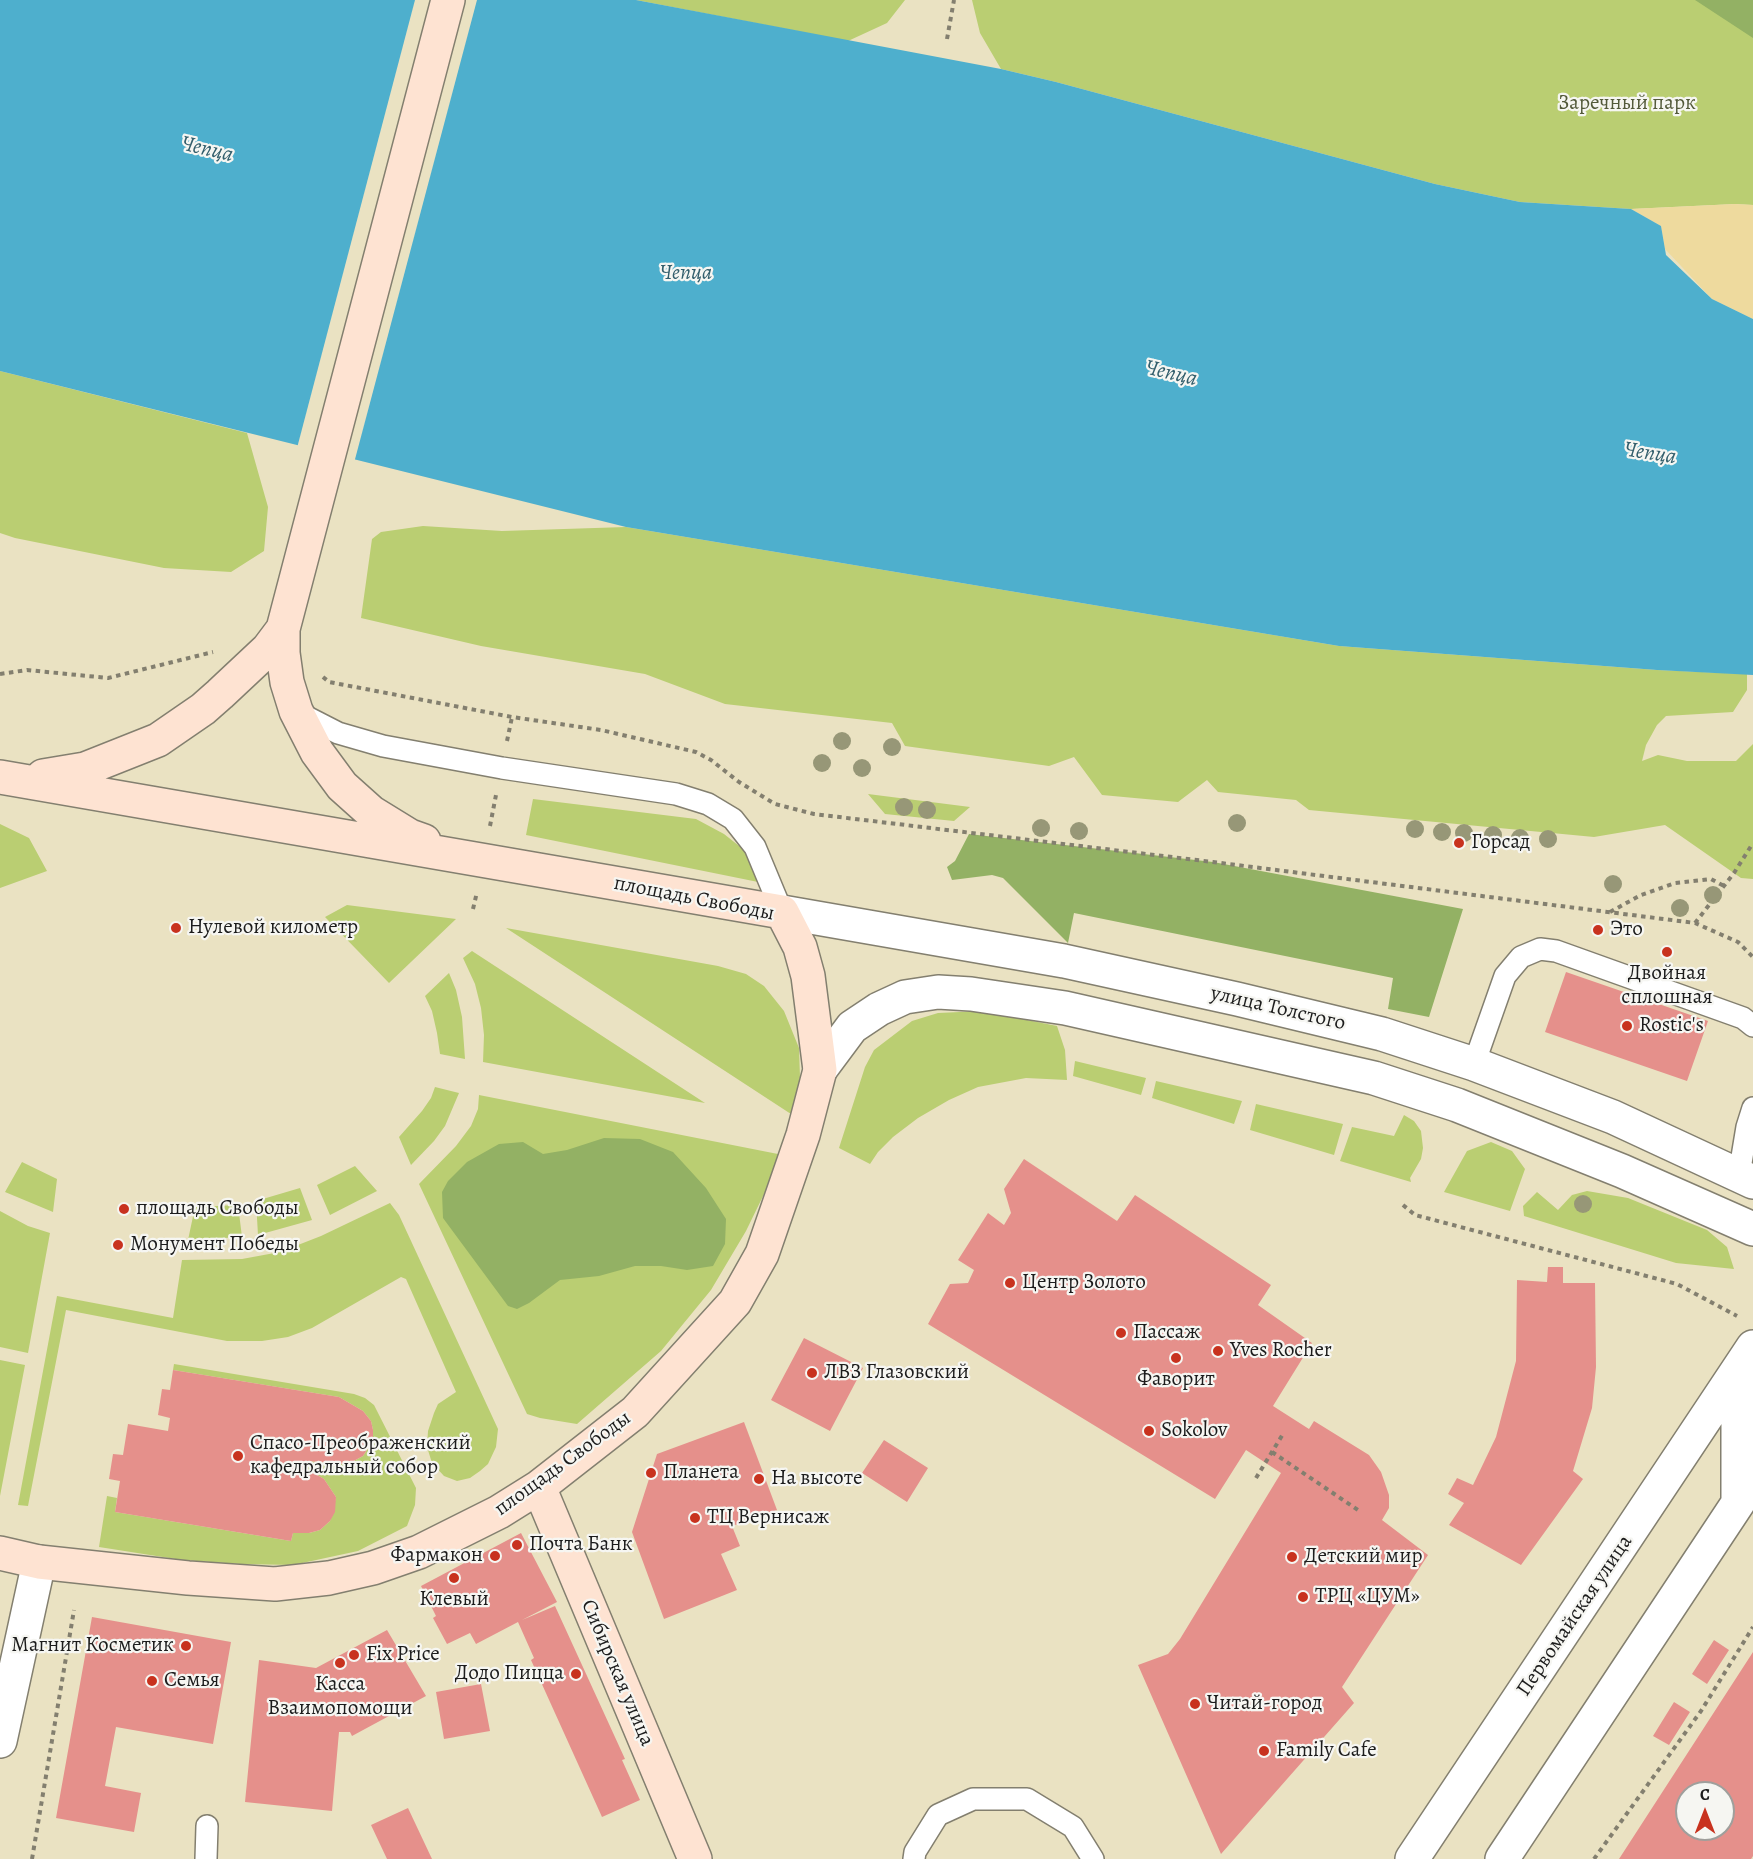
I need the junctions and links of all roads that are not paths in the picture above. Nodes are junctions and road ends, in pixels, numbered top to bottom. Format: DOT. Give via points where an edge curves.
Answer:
graph roads {
  1 [pos="448,0"];
  2 [pos="283,629"];
  3 [pos="296,711"];
  4 [pos="10,778"];
  5 [pos="483,861"];
  6 [pos="782,912"];
  7 [pos="1753,1026"];
  8 [pos="1474,1064"];
  9 [pos="820,1070"];
  10 [pos="1753,1108"];
  11 [pos="1746,1179"];
  12 [pos="1753,1229"];
  13 [pos="1745,1347"];
  14 [pos="539,1487"];
  15 [pos="0,1553"];
  16 [pos="39,1562"];
  17 [pos="0,1741"];
  18 [pos="207,1826"];
  19 [pos="206,1859"];
  20 [pos="695,1859"];
  21 [pos="914,1859"];
  22 [pos="1093,1859"];
  23 [pos="1412,1859"];
  24 [pos="1502,1859"];
  1 -- 2 [label="main road, площадь Свободы"];
  2 -- 3 [label="main road, площадь Свободы" via="287,682"];
  2 -- 4 [label="main road, площадь Свободы" via="268,649 220,694 158,740 85,769"];
  3 -- 5 [label="main road, площадь Свободы" via="317,752 342,786 371,812 410,836"];
  3 -- 6 [label="lane" via="338,733 383,746 676,794 708,804 733,819 755,847"];
  4 -- 5 [label="main road, площадь Свободы"];
  5 -- 6 [label="main road, площадь Свободы"];
  6 -- 8 [label="street, улица Толстого" via="1064,961 1226,996 1382,1034"];
  6 -- 9 [label="main road, площадь Свободы" via="800,947 808,976"];
  7 -- 8 [label="lane" via="1732,1014 1556,951 1540,949 1521,957 1505,976"];
  8 -- 11 [label="street, улица Толстого" via="1613,1117"];
  9 -- 12 [label="street, площадь Свободы" via="852,1027 879,1008 905,997 938,992 971,994 1065,1008 1374,1078 1457,1105 1602,1162"];
  9 -- 14 [label="main road, площадь Свободы" via="803,1135 762,1254 735,1302 635,1412"];
  10 -- 11 [label="lane" via="1747,1127"];
  13 -- 23 [label="street, Первомайская улица"];
  13 -- 24 [label="street" via="1738,1503"];
  14 -- 16 [label="main road, площадь Свободы" via="490,1518 419,1552 329,1578 275,1584"];
  14 -- 20 [label="main road, Сибирская улица"];
  15 -- 16 [label="main road, площадь Свободы"];
  16 -- 17 [label="street"];
  18 -- 19 [label="lane"];
  21 -- 22 [label="lane" via="938,1815 973,1799 1027,1799 1073,1827"];
}
